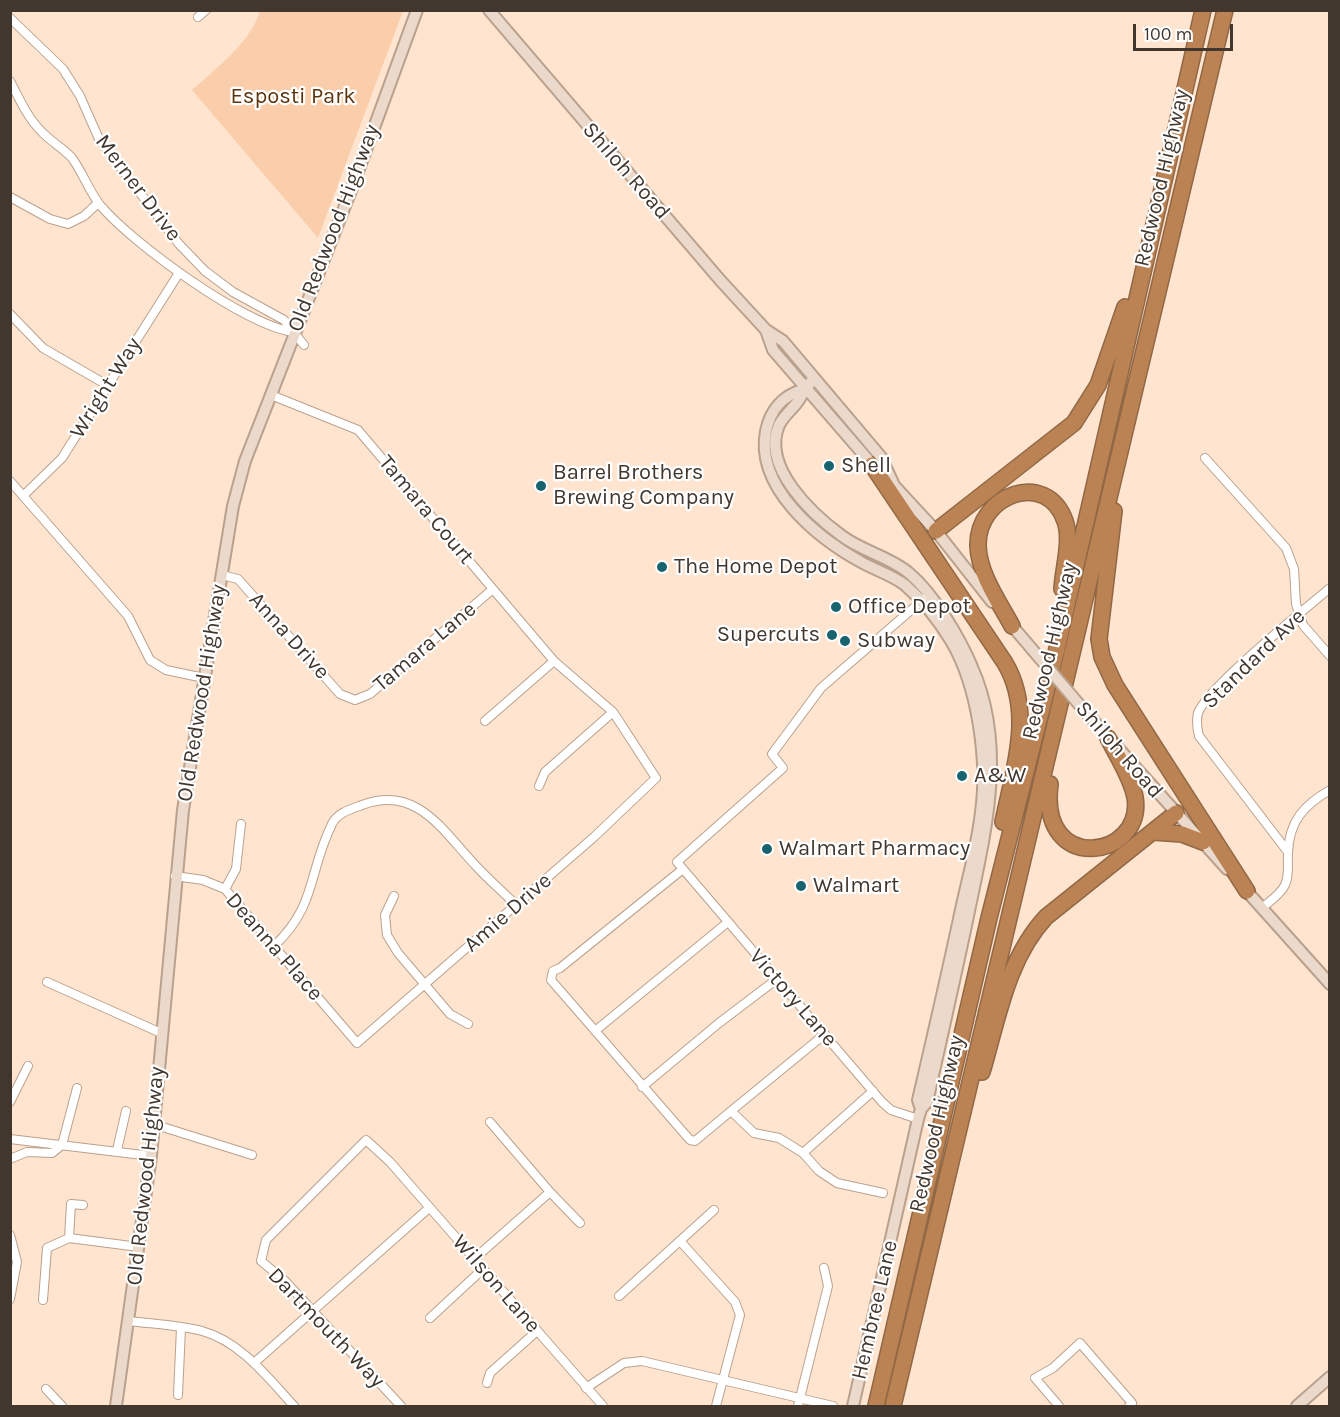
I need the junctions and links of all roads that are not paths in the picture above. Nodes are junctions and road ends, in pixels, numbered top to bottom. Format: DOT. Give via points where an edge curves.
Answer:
graph roads {
  1 [pos="206,10"];
  2 [pos="417,10"];
  3 [pos="489,10"];
  4 [pos="1203,10"];
  5 [pos="1225,10"];
  6 [pos="198,17"];
  7 [pos="10,18"];
  8 [pos="10,81"];
  9 [pos="10,197"];
  10 [pos="99,203"];
  11 [pos="1151,230"];
  12 [pos="179,273"];
  13 [pos="10,314"];
  14 [pos="293,332"];
  15 [pos="304,345"];
  16 [pos="107,385"];
  17 [pos="807,385"];
  18 [pos="271,395"];
  19 [pos="1123,437"];
  20 [pos="1205,458"];
  21 [pos="872,465"];
  22 [pos="10,481"];
  23 [pos="893,483"];
  24 [pos="23,496"];
  25 [pos="936,531"];
  26 [pos="822,535"];
  27 [pos="872,554"];
  28 [pos="222,575"];
  29 [pos="1329,588"];
  30 [pos="493,589"];
  31 [pos="925,598"];
  32 [pos="1299,614"];
  33 [pos="1012,626"];
  34 [pos="1056,653"];
  35 [pos="1329,656"];
  36 [pos="554,661"];
  37 [pos="204,678"];
  38 [pos="355,700"];
  39 [pos="613,712"];
  40 [pos="1059,712"];
  41 [pos="485,721"];
  42 [pos="1108,738"];
  43 [pos="656,778"];
  44 [pos="538,786"];
  45 [pos="1329,790"];
  46 [pos="1176,813"];
  47 [pos="241,824"];
  48 [pos="1153,832"];
  49 [pos="1203,842"];
  50 [pos="1288,852"];
  51 [pos="683,869"];
  52 [pos="175,876"];
  53 [pos="225,889"];
  54 [pos="1247,891"];
  55 [pos="394,896"];
  56 [pos="516,905"];
  57 [pos="1262,908"];
  58 [pos="989,918"];
  59 [pos="728,922"];
  60 [pos="274,946"];
  61 [pos="777,979"];
  62 [pos="47,982"];
  63 [pos="1329,984"];
  64 [pos="426,986"];
  65 [pos="468,1024"];
  66 [pos="596,1031"];
  67 [pos="161,1033"];
  68 [pos="825,1034"];
  69 [pos="357,1043"];
  70 [pos="28,1066"];
  71 [pos="642,1087"];
  72 [pos="77,1088"];
  73 [pos="968,1091"];
  74 [pos="873,1092"];
  75 [pos="10,1102"];
  76 [pos="126,1111"];
  77 [pos="731,1112"];
  78 [pos="920,1114"];
  79 [pos="490,1122"];
  80 [pos="153,1124"];
  81 [pos="11,1142"];
  82 [pos="62,1144"];
  83 [pos="117,1150"];
  84 [pos="803,1153"];
  85 [pos="252,1155"];
  86 [pos="151,1156"];
  87 [pos="10,1159"];
  88 [pos="390,1162"];
  89 [pos="550,1192"];
  90 [pos="883,1192"];
  91 [pos="83,1205"];
  92 [pos="429,1208"];
  93 [pos="714,1210"];
  94 [pos="580,1223"];
  95 [pos="10,1235"];
  96 [pos="69,1238"];
  97 [pos="680,1241"];
  98 [pos="139,1247"];
  99 [pos="474,1259"];
  100 [pos="14,1263"];
  101 [pos="824,1268"];
  102 [pos="483,1269"];
  103 [pos="619,1296"];
  104 [pos="10,1299"];
  105 [pos="43,1300"];
  106 [pos="313,1311"];
  107 [pos="430,1318"];
  108 [pos="129,1321"];
  109 [pos="181,1329"];
  110 [pos="537,1331"];
  111 [pos="254,1363"];
  112 [pos="1329,1377"];
  113 [pos="722,1380"];
  114 [pos="487,1383"];
  115 [pos="586,1388"];
  116 [pos="46,1389"];
  117 [pos="178,1395"];
  118 [pos="800,1398"];
  119 [pos="289,1405"];
  120 [pos="62,1407"];
  121 [pos="116,1407"];
  122 [pos="401,1407"];
  123 [pos="603,1407"];
  124 [pos="716,1407"];
  125 [pos="798,1407"];
  126 [pos="833,1407"];
  127 [pos="853,1407"];
  128 [pos="876,1407"];
  129 [pos="893,1407"];
  130 [pos="1059,1407"];
  131 [pos="1129,1407"];
  132 [pos="1297,1407"];
  1 -- 6 [label="street"];
  2 -- 14 [label="main road, Old Redwood Highway" via="348,198"];
  3 -- 17 [label="main road, Shiloh Road" via="766,330 773,350"];
  4 -- 11 [label="highway, Redwood Highway"];
  5 -- 19 [label="highway, Redwood Highway"];
  7 -- 14 [label="street, Merner Drive" via="63,69 99,139 179,244 205,271 284,320"];
  8 -- 10 [label="street, Merner Drive" via="32,120 73,160"];
  9 -- 10 [label="street" via="50,219 68,224"];
  10 -- 12 [label="street, Merner Drive" via="126,231"];
  11 -- 25 [label="highway" via="1088,404 1063,433"];
  11 -- 34 [label="highway, Redwood Highway"];
  12 -- 14 [label="street, Merner Drive" via="254,318"];
  12 -- 16 [label="street, Wright Way"];
  13 -- 16 [label="street" via="43,348"];
  14 -- 15 [label="street, Merner Drive"];
  14 -- 18 [label="main road, Old Redwood Highway"];
  16 -- 24 [label="street, Wright Way" via="62,458"];
  17 -- 21 [label="main road, Shiloh Road"];
  17 -- 23 [label="main road, Shiloh Road" via="880,457"];
  17 -- 26 [label="main road, Hembree Lane" via="782,399 768,421 763,447 771,477 794,510"];
  17 -- 27 [label="main road, Hembree Lane" via="779,426 775,450 779,462 809,509 843,537"];
  18 -- 28 [label="main road, Old Redwood Highway" via="241,472"];
  18 -- 30 [label="street, Tamara Court" via="358,430"];
  19 -- 40 [label="highway, Redwood Highway"];
  19 -- 54 [label="highway" via="1099,639 1102,657 1114,685"];
  20 -- 32 [label="street" via="1286,548 1294,569"];
  21 -- 23 [label="main road, Shiloh Road"];
  21 -- 58 [label="highway" via="1005,663 1018,694 1020,735"];
  22 -- 24 [label="street"];
  23 -- 25 [label="main road, Shiloh Road"];
  24 -- 37 [label="street" via="128,616 150,660 166,670"];
  25 -- 33 [label="main road, Shiloh Road"];
  26 -- 27 [label="main road" via="860,555"];
  26 -- 31 [label="main road, Hembree Lane"];
  27 -- 31 [label="main road, Hembree Lane" via="909,573"];
  28 -- 37 [label="main road, Old Redwood Highway"];
  28 -- 38 [label="street, Anna Drive" via="238,579 340,694"];
  29 -- 32 [label="street, Standard Ave"];
  30 -- 36 [label="street, Tamara Court"];
  30 -- 38 [label="street, Tamara Lane" via="369,694"];
  31 -- 51 [label="street, Victory Lane" via="821,688 772,754 783,768 677,862"];
  31 -- 78 [label="main road, Hembree Lane" via="953,630 973,668 990,735 992,791 932,1080"];
  32 -- 35 [label="street" via="1303,625"];
  32 -- 50 [label="street, Standard Ave" via="1215,691 1199,711 1196,724 1199,736"];
  33 -- 34 [label="highway" via="984,571 979,537 984,517 997,502 1013,494 1032,494 1054,505 1067,532"];
  33 -- 42 [label="main road, Shiloh Road, bridge"];
  34 -- 58 [label="highway, Redwood Highway"];
  36 -- 39 [label="street, Tamara Court"];
  36 -- 41 [label="street"];
  37 -- 52 [label="main road, Old Redwood Highway"];
  39 -- 43 [label="street, Tamara Court"];
  39 -- 44 [label="street" via="545,772"];
  40 -- 42 [label="highway" via="1047,805 1054,828 1077,847 1093,849 1111,844 1127,831 1134,815 1134,795"];
  40 -- 73 [label="highway, Redwood Highway"];
  42 -- 46 [label="main road, Shiloh Road"];
  43 -- 56 [label="street, Amie Drive"];
  45 -- 50 [label="street" via="1302,809 1294,821"];
  46 -- 48 [label="highway"];
  46 -- 49 [label="main road, Shiloh Road"];
  47 -- 53 [label="street" via="236,869"];
  48 -- 49 [label="highway" via="1182,834"];
  48 -- 73 [label="highway" via="1033,931 1014,964 981,1075"];
  49 -- 54 [label="main road, Shiloh Road"];
  50 -- 57 [label="street" via="1284,886"];
  51 -- 59 [label="street, Victory Lane"];
  51 -- 66 [label="street" via="550,976"];
  52 -- 53 [label="street, Deanna Place" via="203,880"];
  52 -- 67 [label="main road, Old Redwood Highway"];
  53 -- 60 [label="street, Deanna Place"];
  54 -- 57 [label="main road, Shiloh Road"];
  55 -- 64 [label="street" via="385,915 387,935"];
  56 -- 60 [label="street" via="419,807 393,801 369,802 345,811 333,821 303,911"];
  56 -- 64 [label="street, Amie Drive"];
  57 -- 63 [label="main road, Shiloh Road"];
  58 -- 128 [label="highway, Redwood Highway"];
  59 -- 61 [label="street, Victory Lane"];
  59 -- 66 [label="street"];
  60 -- 69 [label="street, Deanna Place"];
  61 -- 68 [label="street, Victory Lane"];
  61 -- 71 [label="street"];
  62 -- 67 [label="street"];
  64 -- 65 [label="street" via="450,1014"];
  64 -- 69 [label="street, Amie Drive"];
  66 -- 71 [label="street"];
  67 -- 80 [label="main road, Old Redwood Highway"];
  68 -- 74 [label="street, Victory Lane"];
  68 -- 77 [label="street"];
  70 -- 75 [label="street"];
  71 -- 77 [label="street" via="690,1140 695,1141"];
  72 -- 82 [label="street"];
  73 -- 129 [label="highway, Redwood Highway"];
  74 -- 78 [label="street, Victory Lane" via="891,1110"];
  74 -- 84 [label="street"];
  76 -- 83 [label="street"];
  77 -- 84 [label="street" via="754,1133 778,1138"];
  78 -- 127 [label="main road, Hembree Lane"];
  79 -- 89 [label="street"];
  80 -- 85 [label="street"];
  80 -- 86 [label="main road, Old Redwood Highway"];
  81 -- 82 [label="street"];
  82 -- 83 [label="street"];
  82 -- 87 [label="street" via="52,1153 27,1152"];
  83 -- 86 [label="street"];
  84 -- 90 [label="street" via="837,1183"];
  86 -- 98 [label="main road, Old Redwood Highway"];
  88 -- 92 [label="street, Wilson Lane"];
  88 -- 106 [label="street, Dartmouth Way" via="366,1140 266,1240 261,1261"];
  89 -- 94 [label="street"];
  89 -- 99 [label="street"];
  91 -- 96 [label="street" via="70,1204"];
  92 -- 99 [label="street, Wilson Lane"];
  92 -- 106 [label="street"];
  93 -- 97 [label="street"];
  95 -- 100 [label="street"];
  96 -- 98 [label="street"];
  96 -- 105 [label="street" via="47,1248"];
  97 -- 103 [label="street"];
  97 -- 113 [label="street" via="735,1302 740,1315"];
  98 -- 108 [label="main road, Old Redwood Highway"];
  99 -- 102 [label="street, Wilson Lane"];
  100 -- 104 [label="street"];
  101 -- 118 [label="street" via="828,1286"];
  102 -- 107 [label="street"];
  102 -- 110 [label="street, Wilson Lane"];
  106 -- 111 [label="street"];
  106 -- 122 [label="street, Dartmouth Way"];
  108 -- 109 [label="street"];
  108 -- 121 [label="main road, Old Redwood Highway"];
  109 -- 111 [label="street" via="203,1331"];
  109 -- 117 [label="street"];
  110 -- 114 [label="street" via="490,1373"];
  110 -- 115 [label="street, Wilson Lane"];
  111 -- 119 [label="street"];
  112 -- 132 [label="main road"];
  113 -- 115 [label="street" via="642,1361 624,1363"];
  113 -- 118 [label="street"];
  113 -- 124 [label="street"];
  115 -- 123 [label="street, Wilson Lane"];
  116 -- 120 [label="street"];
  118 -- 125 [label="street"];
  118 -- 126 [label="street"];
  130 -- 131 [label="street" via="1035,1378 1053,1368 1080,1343 1132,1403"];
}
